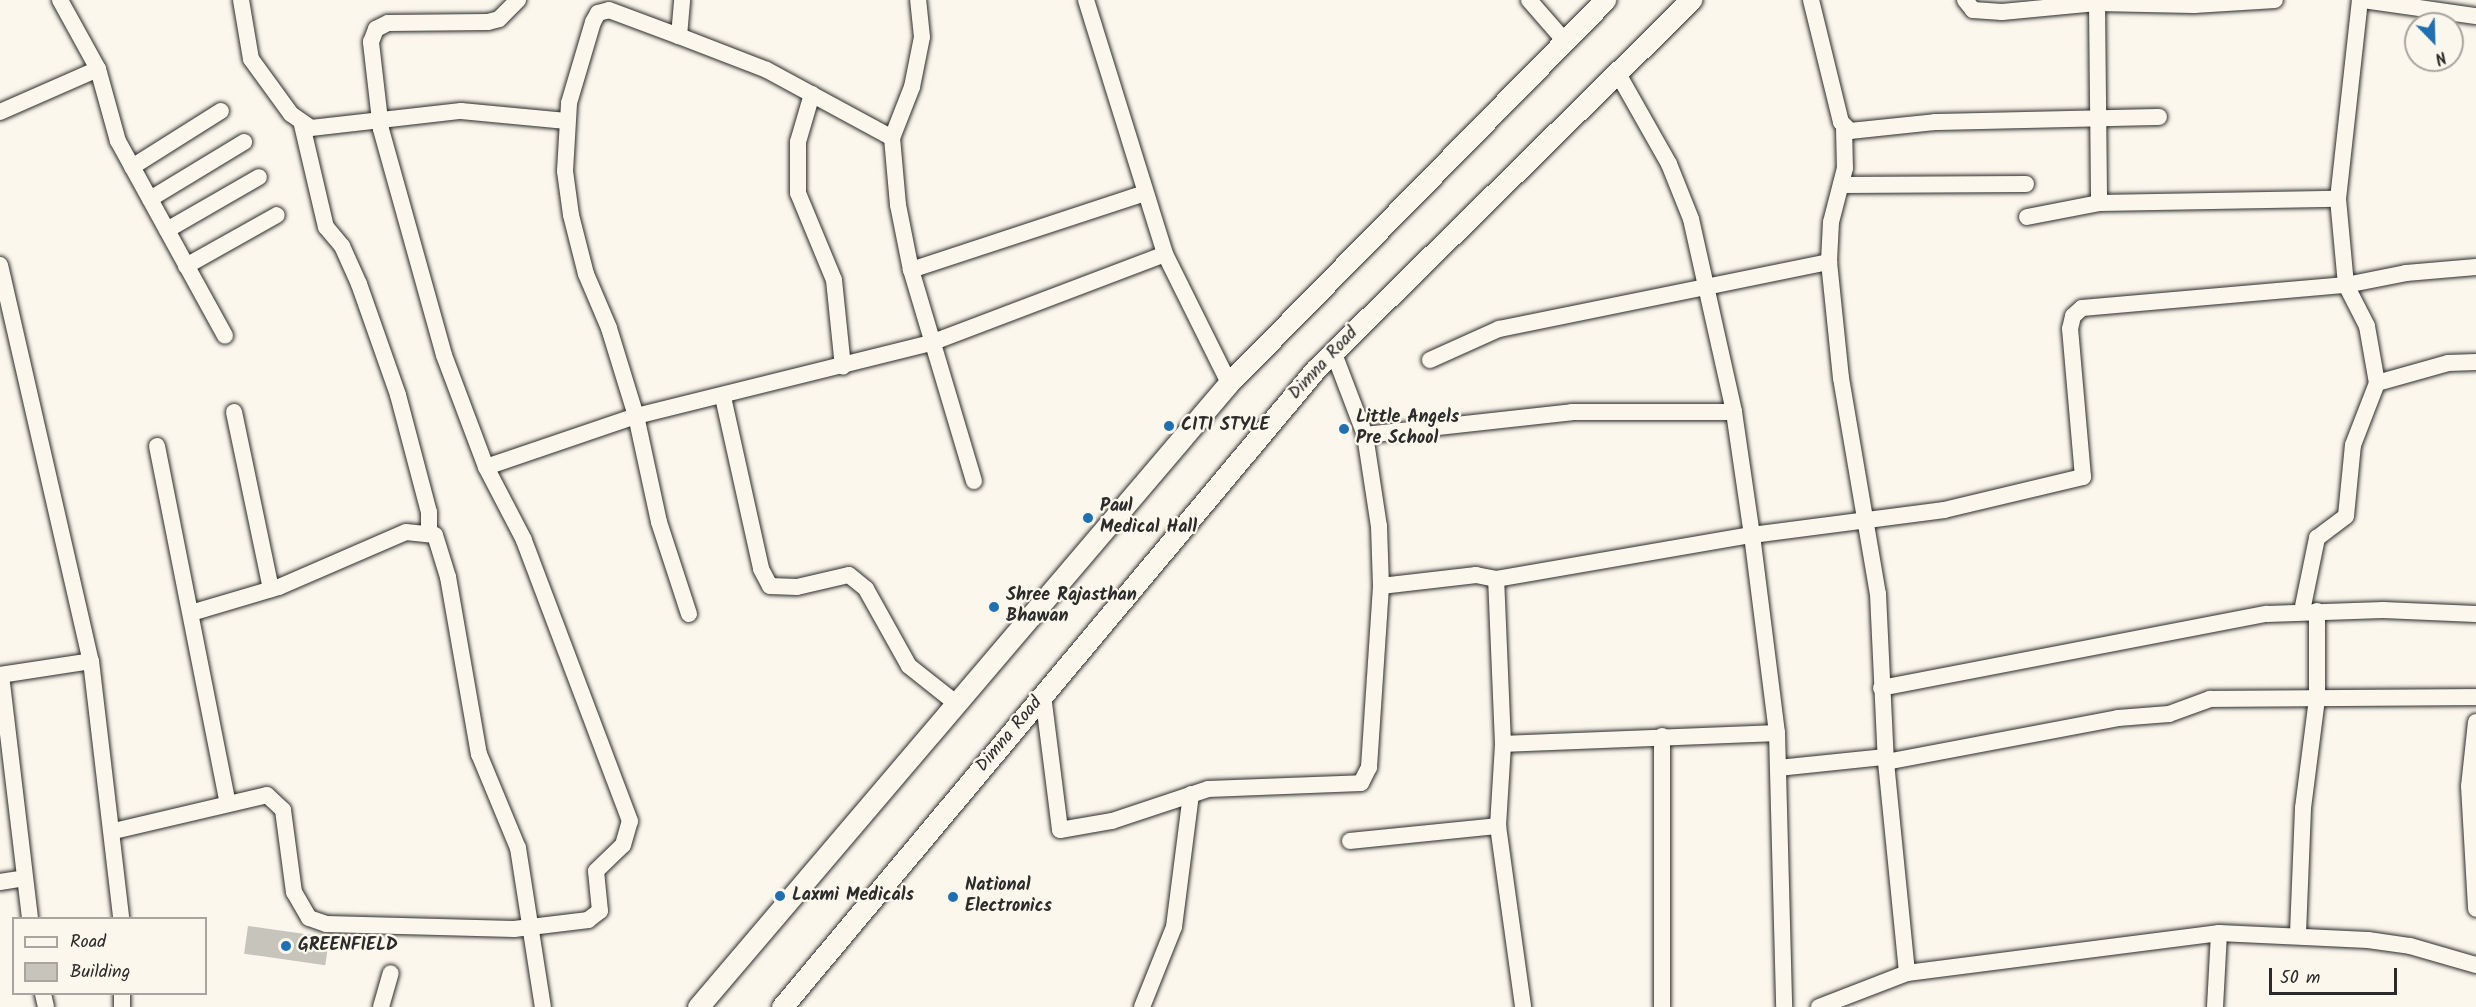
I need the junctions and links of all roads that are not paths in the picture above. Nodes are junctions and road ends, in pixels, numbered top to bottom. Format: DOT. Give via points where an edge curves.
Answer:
graph roads {
  1 [pos="60,0"];
  2 [pos="241,0"];
  3 [pos="518,0"];
  4 [pos="682,0"];
  5 [pos="918,0"];
  6 [pos="1086,0"];
  7 [pos="1529,0"];
  8 [pos="1605,0"];
  9 [pos="1691,0"];
  10 [pos="1811,0"];
  11 [pos="1965,0"];
  12 [pos="2275,0"];
  13 [pos="2361,0"];
  14 [pos="2097,3"];
  15 [pos="599,5"];
  16 [pos="2476,16"];
  17 [pos="679,36"];
  18 [pos="1564,40"];
  19 [pos="98,69"];
  20 [pos="1617,72"];
  21 [pos="812,94"];
  22 [pos="220,111"];
  23 [pos="0,112"];
  24 [pos="2159,117"];
  25 [pos="2100,118"];
  26 [pos="380,119"];
  27 [pos="567,121"];
  28 [pos="302,125"];
  29 [pos="1844,128"];
  30 [pos="892,138"];
  31 [pos="244,142"];
  32 [pos="132,167"];
  33 [pos="259,177"];
  34 [pos="2026,184"];
  35 [pos="1841,185"];
  36 [pos="1145,193"];
  37 [pos="150,199"];
  38 [pos="2338,200"];
  39 [pos="2099,203"];
  40 [pos="277,215"];
  41 [pos="2027,217"];
  42 [pos="167,230"];
  43 [pos="1165,254"];
  44 [pos="1829,262"];
  45 [pos="0,265"];
  46 [pos="186,266"];
  47 [pos="2476,267"];
  48 [pos="911,270"];
  49 [pos="1707,285"];
  50 [pos="2346,285"];
  51 [pos="225,336"];
  52 [pos="931,343"];
  53 [pos="1334,351"];
  54 [pos="1430,360"];
  55 [pos="2476,362"];
  56 [pos="843,367"];
  57 [pos="1228,382"];
  58 [pos="2377,383"];
  59 [pos="723,397"];
  60 [pos="234,412"];
  61 [pos="1734,412"];
  62 [pos="636,416"];
  63 [pos="1365,435"];
  64 [pos="157,446"];
  65 [pos="486,467"];
  66 [pos="974,481"];
  67 [pos="1866,520"];
  68 [pos="429,532"];
  69 [pos="1752,535"];
  70 [pos="1496,579"];
  71 [pos="1381,585"];
  72 [pos="271,589"];
  73 [pos="2309,611"];
  74 [pos="191,613"];
  75 [pos="689,614"];
  76 [pos="2476,614"];
  77 [pos="91,661"];
  78 [pos="1,675"];
  79 [pos="1881,688"];
  80 [pos="1043,694"];
  81 [pos="2317,698"];
  82 [pos="2476,698"];
  83 [pos="957,704"];
  84 [pos="2476,722"];
  85 [pos="1778,733"];
  86 [pos="1662,736"];
  87 [pos="1503,744"];
  88 [pos="1885,760"];
  89 [pos="1778,768"];
  90 [pos="1191,794"];
  91 [pos="228,803"];
  92 [pos="1498,826"];
  93 [pos="114,831"];
  94 [pos="1350,842"];
  95 [pos="25,878"];
  96 [pos="0,882"];
  97 [pos="2475,899"];
  98 [pos="30,917"];
  99 [pos="122,917"];
  100 [pos="532,927"];
  101 [pos="2220,933"];
  102 [pos="2298,933"];
  103 [pos="2476,965"];
  104 [pos="391,973"];
  105 [pos="1907,973"];
  106 [pos="381,1007"];
  107 [pos="543,1007"];
  108 [pos="698,1007"];
  109 [pos="782,1007"];
  110 [pos="1142,1007"];
  111 [pos="1523,1007"];
  112 [pos="1662,1007"];
  113 [pos="1784,1007"];
  114 [pos="1819,1007"];
  115 [pos="2215,1007"];
  1 -- 19 [label="street"];
  2 -- 28 [label="street" via="251,59"];
  3 -- 26 [label="street" via="499,19 488,22 395,22 376,29 371,42"];
  4 -- 17 [label="street"];
  5 -- 30 [label="street" via="922,37 912,87"];
  6 -- 36 [label="street"];
  7 -- 18 [label="street"];
  8 -- 18 [label="street"];
  9 -- 20 [label="street, Dimna Road"];
  10 -- 29 [label="street"];
  11 -- 14 [label="street" via="1982,12"];
  12 -- 14 [label="street" via="2194,5"];
  13 -- 16 [label="street"];
  13 -- 38 [label="street"];
  14 -- 25 [label="street"];
  15 -- 17 [label="street"];
  15 -- 27 [label="street" via="574,77"];
  17 -- 21 [label="street" via="767,70"];
  18 -- 57 [label="street"];
  19 -- 23 [label="street"];
  19 -- 32 [label="street" via="108,117"];
  20 -- 49 [label="street" via="1680,188"];
  20 -- 53 [label="street, Dimna Road"];
  21 -- 30 [label="street"];
  21 -- 56 [label="street" via="798,141 798,193 834,280"];
  22 -- 32 [label="street"];
  24 -- 25 [label="street"];
  25 -- 29 [label="street"];
  25 -- 39 [label="street"];
  26 -- 27 [label="street" via="461,111"];
  26 -- 28 [label="street" via="324,128"];
  26 -- 65 [label="street" via="444,355"];
  27 -- 62 [label="street" via="565,171 571,215 586,274 609,328"];
  28 -- 68 [label="street" via="326,227 342,246 359,284 398,395 427,503"];
  29 -- 35 [label="street"];
  30 -- 48 [label="street" via="898,205"];
  31 -- 37 [label="street"];
  32 -- 37 [label="street"];
  33 -- 42 [label="street"];
  34 -- 35 [label="street"];
  35 -- 44 [label="street" via="1831,222"];
  36 -- 43 [label="street"];
  36 -- 48 [label="street"];
  37 -- 42 [label="street"];
  38 -- 39 [label="street"];
  38 -- 50 [label="street"];
  39 -- 41 [label="street"];
  40 -- 46 [label="street"];
  42 -- 46 [label="street"];
  43 -- 52 [label="street"];
  43 -- 57 [label="street"];
  44 -- 49 [label="street"];
  44 -- 67 [label="street" via="1841,378"];
  45 -- 77 [label="street"];
  46 -- 51 [label="street"];
  47 -- 50 [label="street"];
  48 -- 52 [label="street"];
  49 -- 54 [label="street" via="1499,329"];
  49 -- 61 [label="street"];
  50 -- 58 [label="street" via="2367,326"];
  50 -- 67 [label="street" via="2082,308 2073,316 2070,329 2083,477 1944,510"];
  52 -- 56 [label="street"];
  52 -- 66 [label="street"];
  53 -- 63 [label="street"];
  53 -- 80 [label="street, Dimna Road"];
  55 -- 58 [label="street" via="2448,363"];
  56 -- 59 [label="street"];
  57 -- 83 [label="street"];
  58 -- 73 [label="street" via="2353,446 2346,516 2317,538"];
  59 -- 62 [label="street"];
  59 -- 83 [label="street" via="761,569 770,586 797,587 849,575 866,589 909,666"];
  60 -- 72 [label="street"];
  61 -- 63 [label="street" via="1582,412"];
  61 -- 69 [label="street"];
  62 -- 65 [label="street"];
  62 -- 75 [label="street" via="658,522"];
  63 -- 71 [label="street" via="1379,526"];
  64 -- 74 [label="street"];
  65 -- 100 [label="street" via="524,540 630,821 623,845 596,871 600,911 588,920"];
  67 -- 69 [label="street"];
  67 -- 79 [label="street" via="1878,594"];
  68 -- 72 [label="street" via="406,532"];
  68 -- 100 [label="street" via="440,545 448,577 479,754 518,848"];
  69 -- 70 [label="street"];
  69 -- 85 [label="street"];
  70 -- 71 [label="street" via="1476,575"];
  70 -- 87 [label="street"];
  71 -- 90 [label="street" via="1364,781"];
  72 -- 74 [label="street"];
  73 -- 76 [label="street"];
  73 -- 79 [label="street" via="2136,637"];
  73 -- 81 [label="street"];
  74 -- 91 [label="street"];
  77 -- 78 [label="street"];
  77 -- 93 [label="street"];
  78 -- 95 [label="street"];
  79 -- 88 [label="street"];
  80 -- 90 [label="street" via="1060,830 1112,821"];
  80 -- 109 [label="street, Dimna Road"];
  81 -- 82 [label="street"];
  81 -- 88 [label="street" via="2210,699 2169,714 2118,718"];
  81 -- 102 [label="street" via="2302,808"];
  83 -- 108 [label="street"];
  84 -- 97 [label="street" via="2469,786"];
  85 -- 86 [label="street"];
  85 -- 89 [label="street"];
  86 -- 87 [label="street"];
  86 -- 112 [label="street"];
  87 -- 92 [label="street"];
  88 -- 89 [label="street"];
  88 -- 105 [label="street"];
  89 -- 113 [label="street"];
  90 -- 110 [label="street" via="1174,927"];
  91 -- 93 [label="street"];
  91 -- 100 [label="street" via="258,796 276,799 283,810 294,892 309,918 326,924"];
  92 -- 94 [label="street"];
  92 -- 111 [label="street"];
  93 -- 99 [label="street"];
  95 -- 96 [label="street"];
  95 -- 98 [label="street"];
  100 -- 107 [label="street"];
  101 -- 102 [label="street"];
  101 -- 105 [label="street"];
  101 -- 115 [label="street"];
  102 -- 103 [label="street" via="2410,946"];
  104 -- 106 [label="street"];
  105 -- 114 [label="street"];
}
